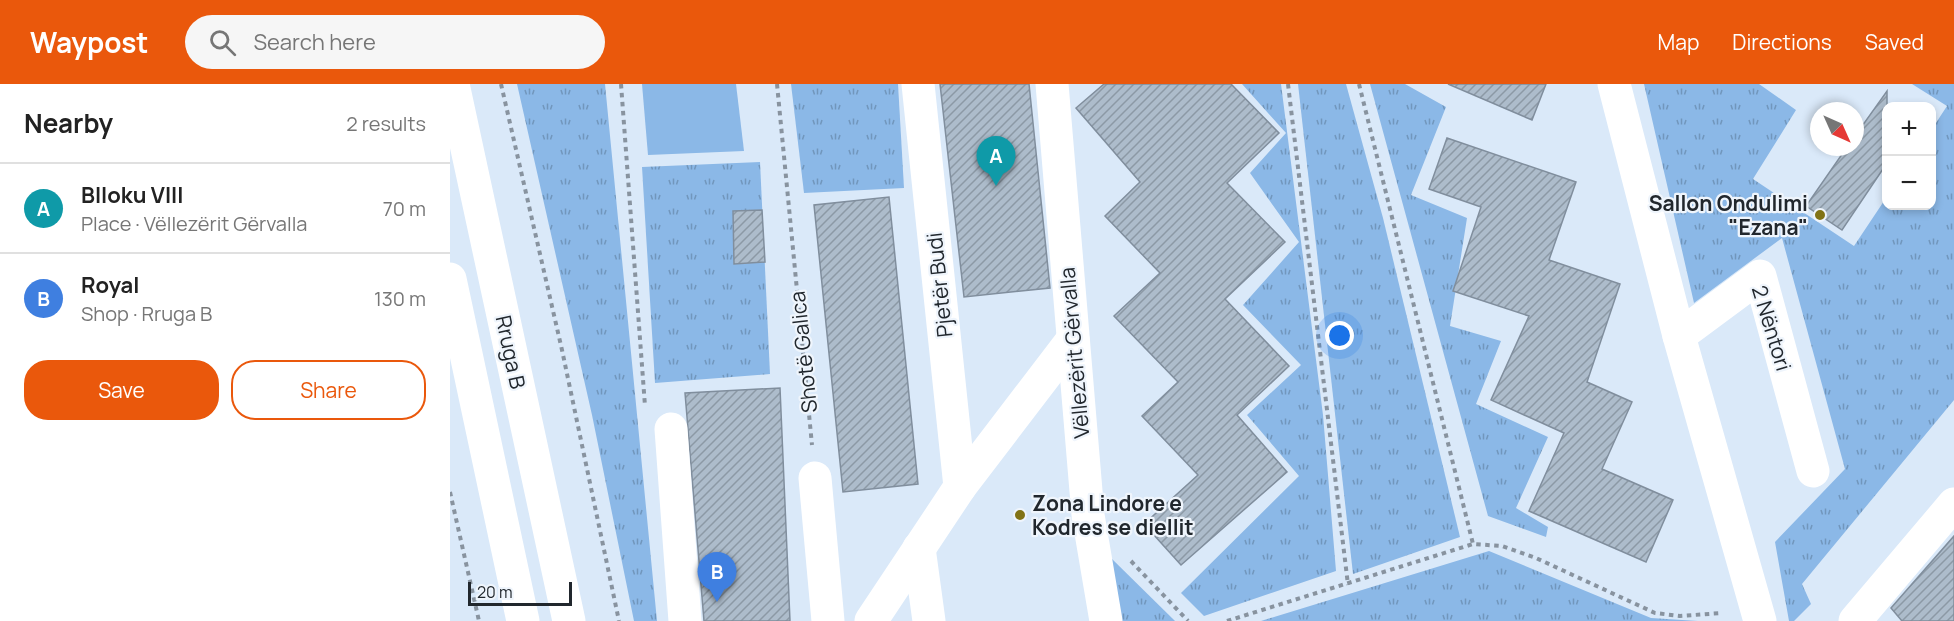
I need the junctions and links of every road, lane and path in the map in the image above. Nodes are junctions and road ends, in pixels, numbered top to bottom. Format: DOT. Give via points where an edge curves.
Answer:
graph roads {
  1 [pos="453,84"];
  2 [pos="501,84"];
  3 [pos="621,84"];
  4 [pos="777,84"];
  5 [pos="918,84"];
  6 [pos="1052,84"];
  7 [pos="1288,84"];
  8 [pos="1359,84"];
  9 [pos="1614,84"];
  10 [pos="450,279"];
  11 [pos="1679,336"];
  12 [pos="1072,339"];
  13 [pos="658,420"];
  14 [pos="1813,471"];
  15 [pos="816,478"];
  16 [pos="960,487"];
  17 [pos="450,492"];
  18 [pos="1954,504"];
  19 [pos="1473,544"];
  20 [pos="919,548"];
  21 [pos="1126,555"];
  22 [pos="1348,585"];
  23 [pos="1758,616"];
  24 [pos="478,621"];
  25 [pos="523,621"];
  26 [pos="569,621"];
  27 [pos="619,621"];
  28 [pos="685,621"];
  29 [pos="828,621"];
  30 [pos="871,621"];
  31 [pos="929,621"];
  32 [pos="1106,621"];
  33 [pos="1188,621"];
  34 [pos="1227,621"];
  35 [pos="1855,621"];
  1 -- 26 [label="street, Rruga B"];
  2 -- 27 [label="path"];
  3 -- 13 [label="path"];
  4 -- 15 [label="path, Shotë Galica"];
  5 -- 16 [label="street, Pjetër Budi"];
  6 -- 12 [label="street, Vëllezërit Gërvalla"];
  7 -- 22 [label="path"];
  8 -- 19 [label="path"];
  9 -- 11 [label="street"];
  10 -- 25 [label="street, Rruga B"];
  11 -- 14 [label="street, 2 Nëntori" via="1760,276"];
  11 -- 23 [label="street"];
  12 -- 16 [label="street"];
  12 -- 32 [label="street, Vëllezërit Gërvalla" via="1088,515"];
  13 -- 28 [label="street"];
  15 -- 29 [label="street"];
  16 -- 20 [label="street"];
  17 -- 24 [label="path"];
  18 -- 35 [label="street"];
  19 -- 22 [label="path"];
  19 -- 23 [label="path" via="1502,546 1536,558 1655,613"];
  20 -- 30 [label="street"];
  20 -- 31 [label="street"];
  21 -- 33 [label="path"];
  22 -- 34 [label="path"];
}
